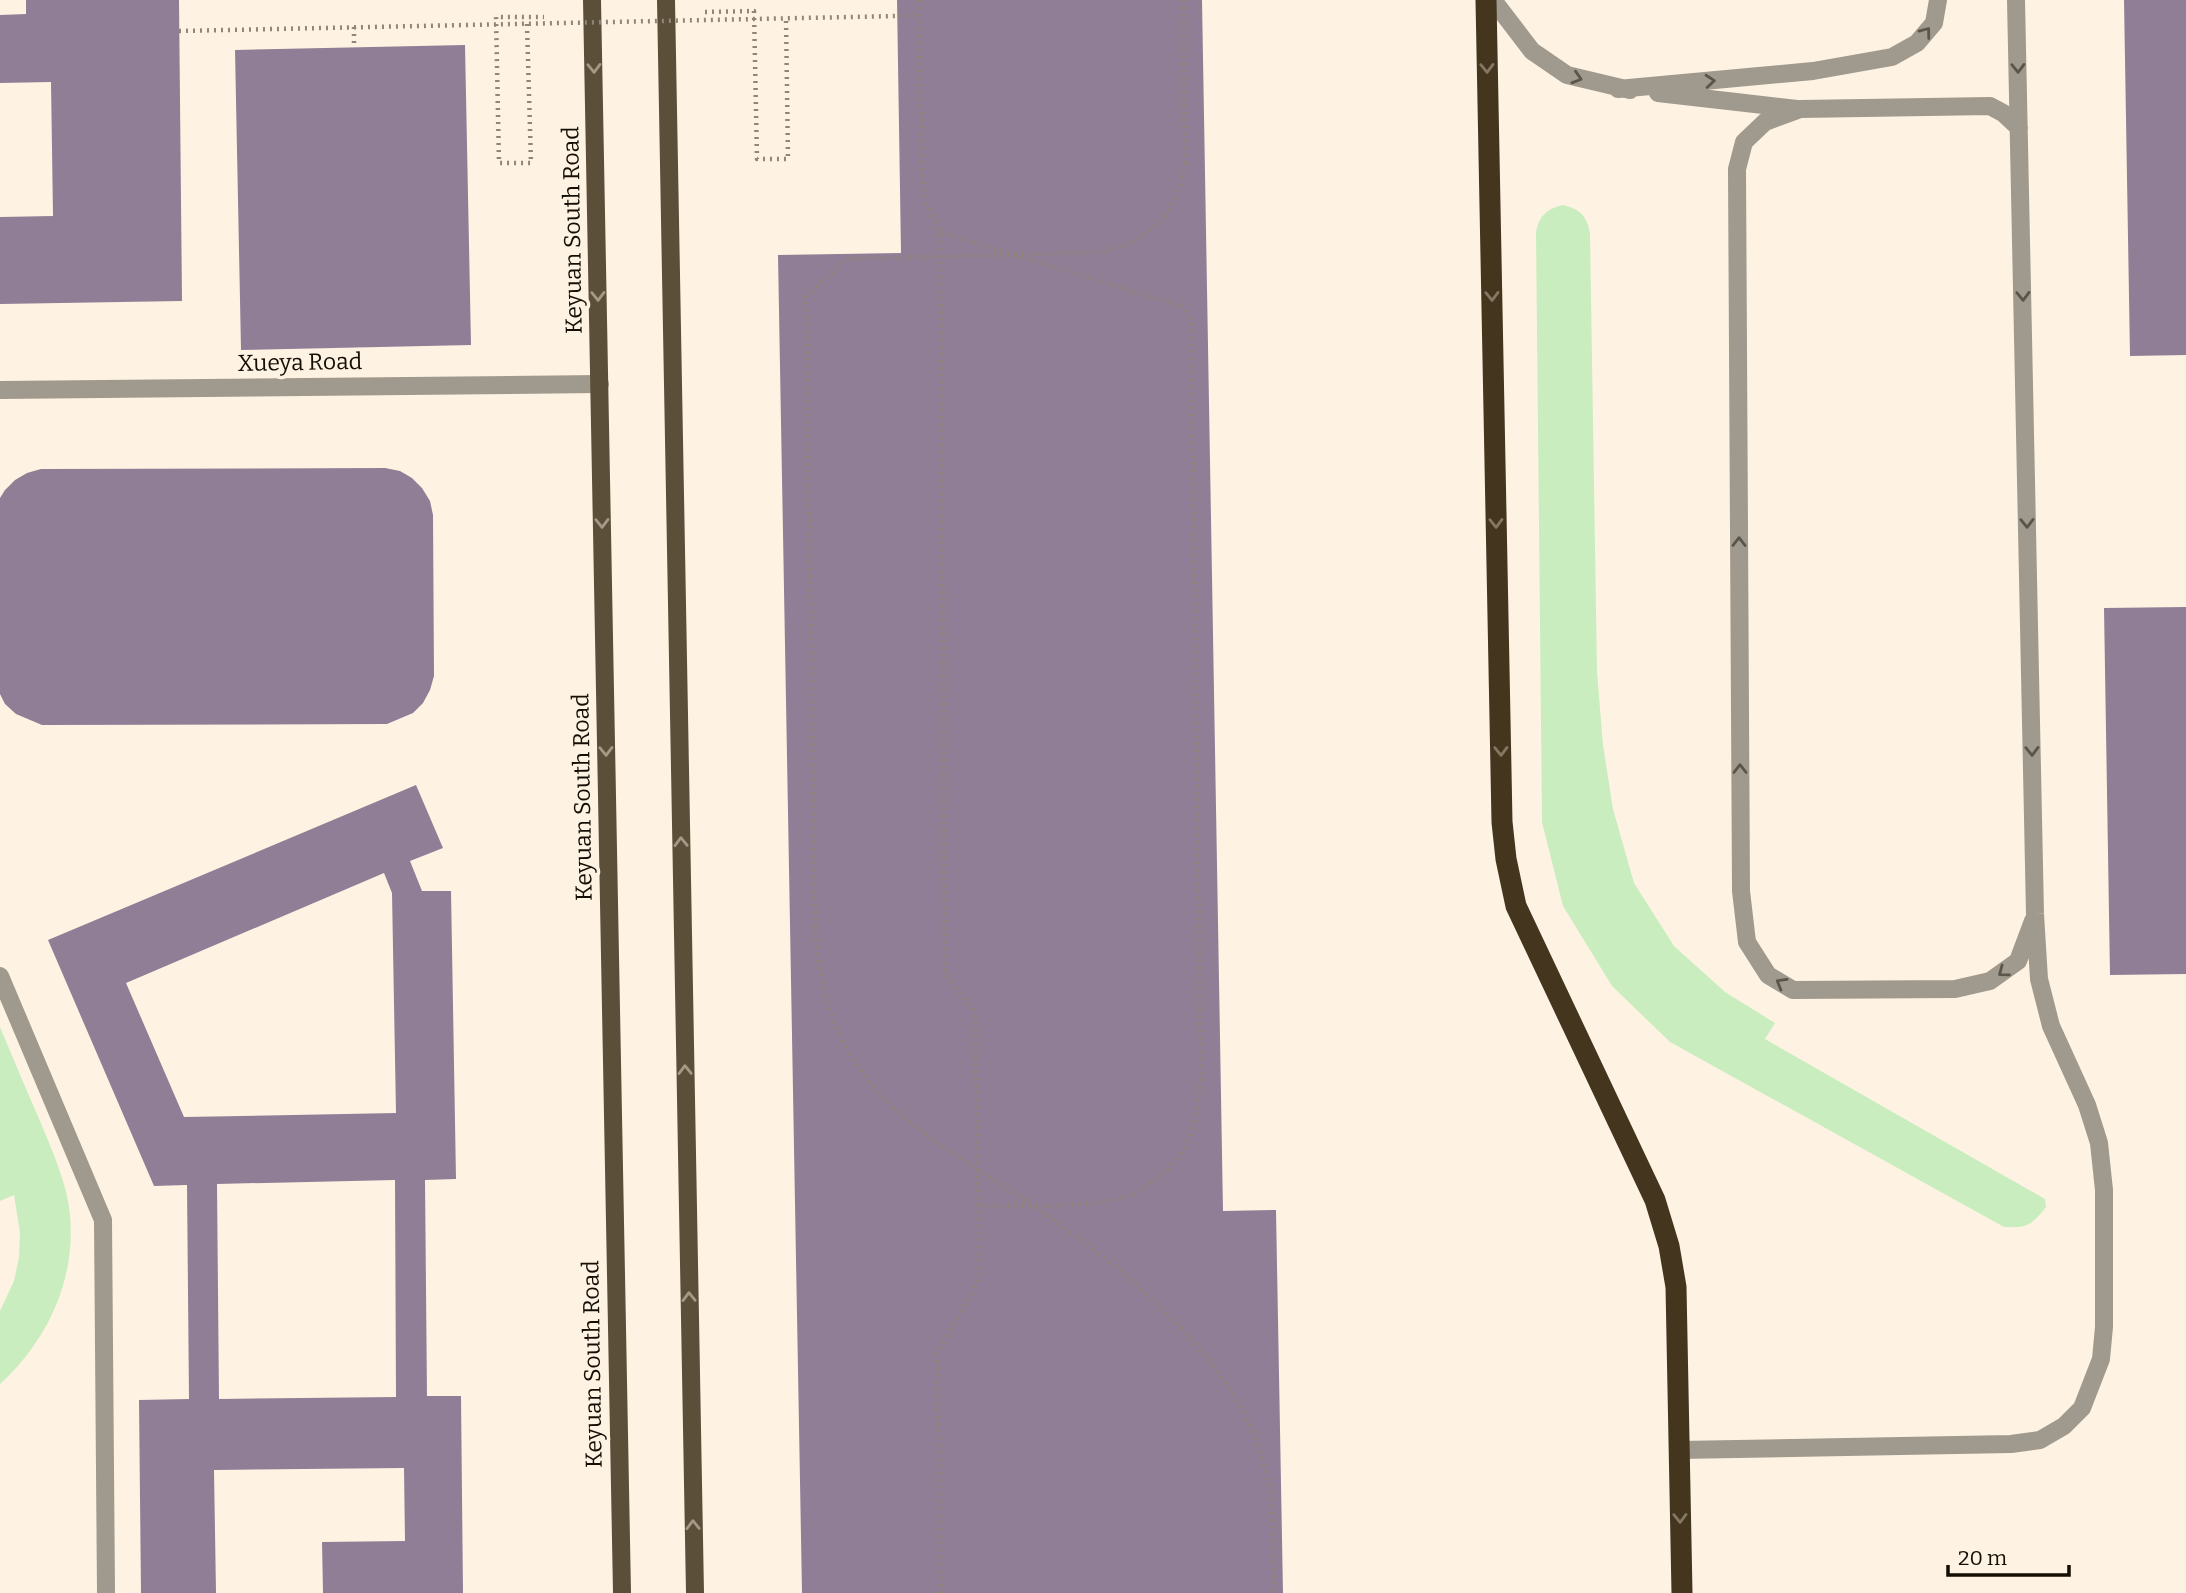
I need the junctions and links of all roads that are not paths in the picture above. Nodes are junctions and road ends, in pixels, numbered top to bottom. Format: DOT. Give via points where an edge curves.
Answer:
graph roads {
  1 [pos="592,0"];
  2 [pos="666,0"];
  3 [pos="1486,0"];
  4 [pos="1493,0"];
  5 [pos="1938,0"];
  6 [pos="2016,0"];
  7 [pos="1618,89"];
  8 [pos="1800,109"];
  9 [pos="2019,128"];
  10 [pos="600,384"];
  11 [pos="0,390"];
  12 [pos="2035,914"];
  13 [pos="0,976"];
  14 [pos="1679,1450"];
  15 [pos="106,1593"];
  16 [pos="622,1593"];
  17 [pos="695,1593"];
  18 [pos="1682,1593"];
  1 -- 10 [label="main road, Keyuan South Road, one-way"];
  17 -- 2 [label="main road, one-way"];
  3 -- 14 [label="highway, one-way" via="1506,859 1516,905 1655,1200 1670,1246 1676,1287"];
  4 -- 7 [label="street, one-way" via="1532,51 1567,75"];
  7 -- 5 [label="street, one-way" via="1813,71 1892,57 1917,43 1934,23"];
  6 -- 9 [label="street, one-way"];
  7 -- 8 [label="street"];
  8 -- 9 [label="street" via="1990,106"];
  12 -- 8 [label="street, one-way" via="2018,961 1990,981 1955,989 1793,990 1768,975 1747,942 1741,891 1737,169 1744,142 1765,122"];
  9 -- 12 [label="street, one-way"];
  10 -- 11 [label="street, Xueya Road"];
  10 -- 16 [label="main road, Keyuan South Road, one-way"];
  12 -- 14 [label="street" via="2039,979 2051,1026 2095,1130 2104,1190 2101,1359 2082,1408 2064,1426 2039,1440 2011,1444"];
  13 -- 15 [label="street" via="103,1220"];
  14 -- 18 [label="highway, one-way"];
}
